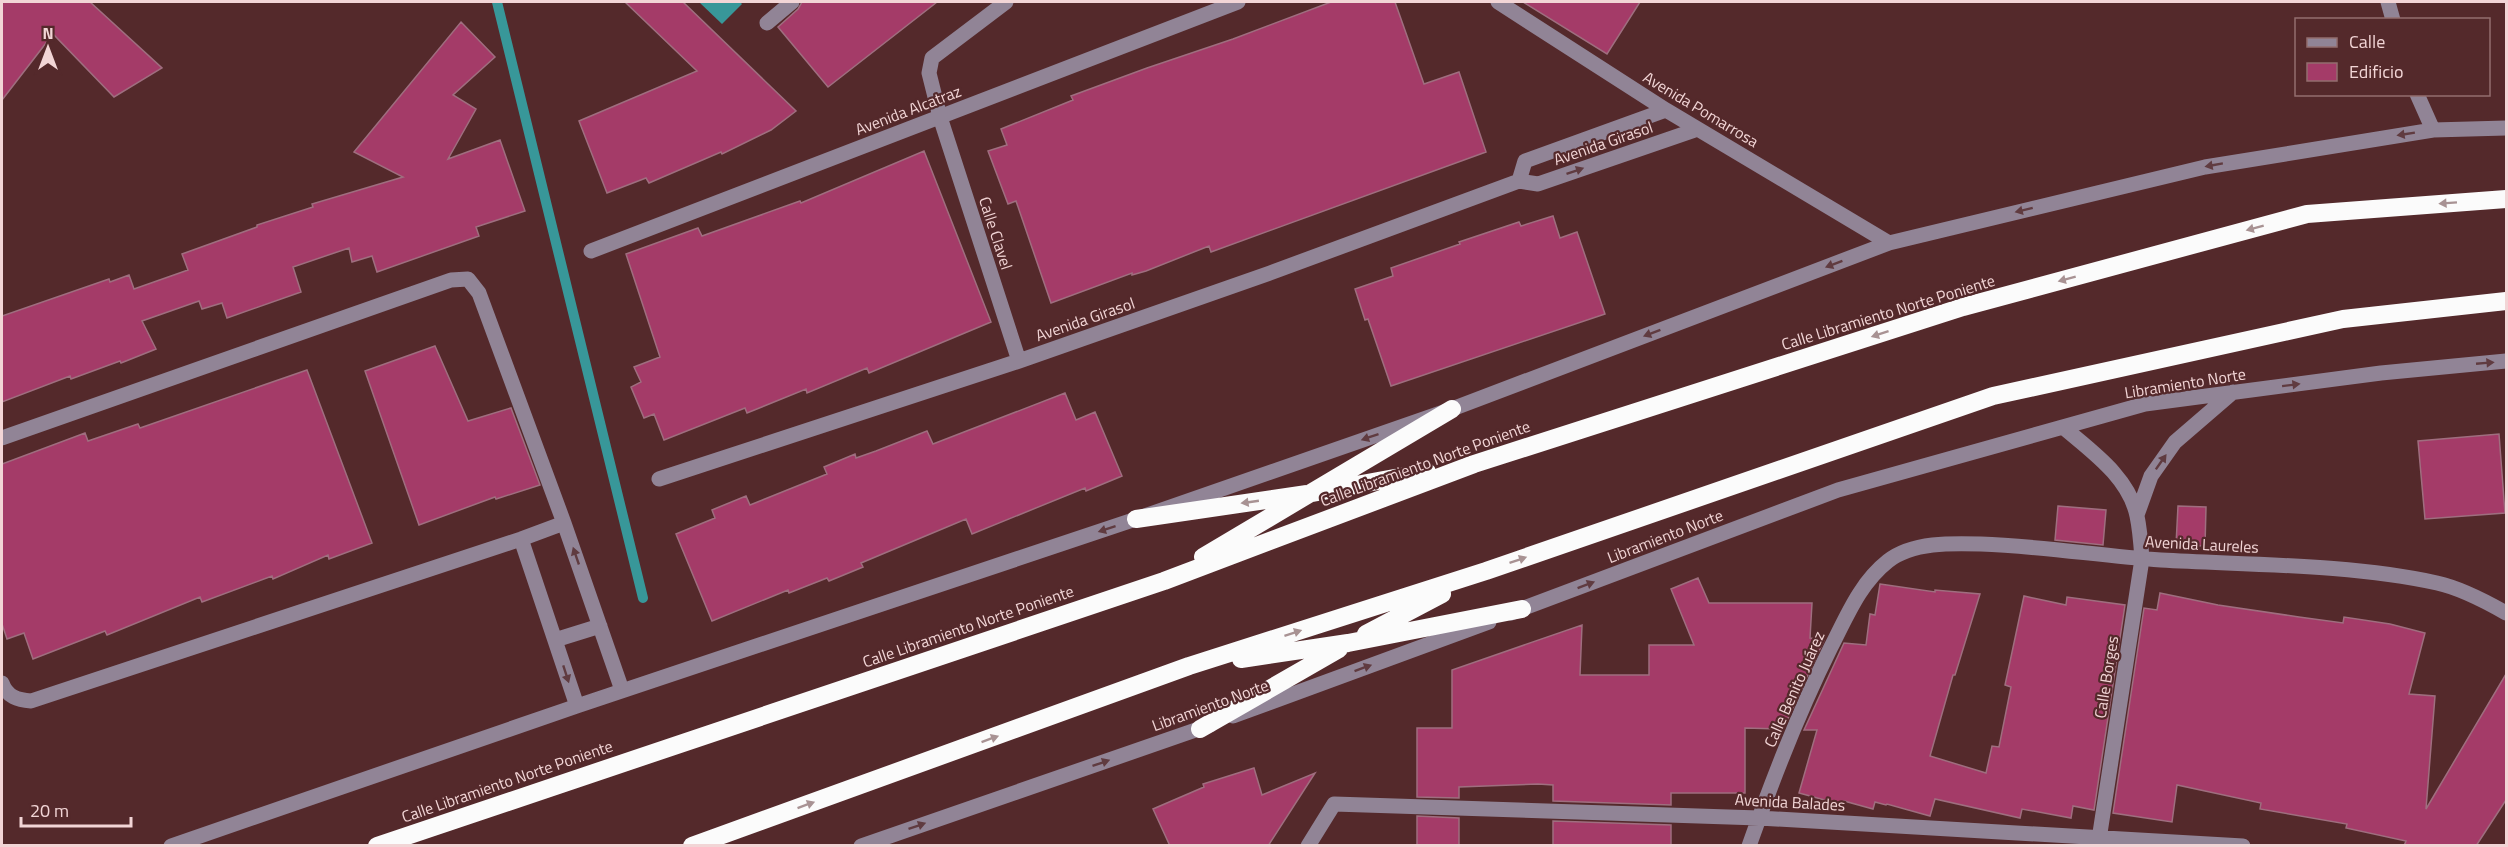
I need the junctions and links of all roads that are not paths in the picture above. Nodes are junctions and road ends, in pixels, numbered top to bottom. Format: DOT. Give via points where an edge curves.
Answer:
graph roads {
  1 [pos="792,2"];
  2 [pos="1006,2"];
  3 [pos="1238,2"];
  4 [pos="1498,2"];
  5 [pos="2388,2"];
  6 [pos="2392,18"];
  7 [pos="767,23"];
  8 [pos="2418,96"];
  9 [pos="1666,110"];
  10 [pos="940,117"];
  11 [pos="2506,128"];
  12 [pos="1698,129"];
  13 [pos="2433,130"];
  14 [pos="1519,181"];
  15 [pos="2506,199"];
  16 [pos="1889,243"];
  17 [pos="591,251"];
  18 [pos="2506,301"];
  19 [pos="1019,361"];
  20 [pos="2506,361"];
  21 [pos="2234,392"];
  22 [pos="1452,409"];
  23 [pos="2063,427"];
  24 [pos="2,438"];
  25 [pos="1473,464"];
  26 [pos="659,479"];
  27 [pos="1307,494"];
  28 [pos="2137,515"];
  29 [pos="1136,519"];
  30 [pos="564,523"];
  31 [pos="521,539"];
  32 [pos="1890,559"];
  33 [pos="2142,559"];
  34 [pos="1486,571"];
  35 [pos="1164,580"];
  36 [pos="1522,609"];
  37 [pos="2506,613"];
  38 [pos="600,626"];
  39 [pos="555,640"];
  40 [pos="1348,643"];
  41 [pos="1189,666"];
  42 [pos="2,683"];
  43 [pos="622,690"];
  44 [pos="577,705"];
  45 [pos="1200,729"];
  46 [pos="771,818"];
  47 [pos="1759,818"];
  48 [pos="2099,841"];
  49 [pos="171,846"];
  50 [pos="377,846"];
  51 [pos="692,846"];
  52 [pos="726,846"];
  53 [pos="861,846"];
  54 [pos="1308,846"];
  55 [pos="1749,846"];
  56 [pos="2243,846"];
  1 -- 7 [label="street"];
  2 -- 10 [label="street, Calle Clavel" via="932,58 929,73"];
  3 -- 10 [label="street, Avenida Alcatraz"];
  4 -- 9 [label="street, Avenida Pomarrosa"];
  5 -- 6 [label="street"];
  8 -- 13 [label="street"];
  9 -- 12 [label="street, Avenida Pomarrosa"];
  9 -- 14 [label="street, Avenida Girasol" via="1525,161"];
  10 -- 17 [label="street, Avenida Alcatraz"];
  10 -- 19 [label="street, Calle Clavel"];
  11 -- 13 [label="street"];
  14 -- 12 [label="street, Avenida Girasol, one-way" via="1538,184"];
  12 -- 16 [label="street, Avenida Pomarrosa"];
  13 -- 16 [label="street, one-way" via="2205,167"];
  14 -- 19 [label="street, Avenida Girasol"];
  15 -- 25 [label="highway, Calle Libramiento Norte Poniente, one-way" via="2307,214 1963,308"];
  16 -- 22 [label="street, one-way"];
  34 -- 18 [label="highway, one-way" via="1993,396 2343,319"];
  19 -- 26 [label="street, Avenida Girasol"];
  21 -- 20 [label="street, Libramiento Norte, one-way"];
  21 -- 23 [label="street, Libramiento Norte" via="2145,404"];
  28 -- 21 [label="street, Calle Borges, one-way" via="2151,476 2175,442"];
  22 -- 27 [label="highway"];
  22 -- 29 [label="street, one-way"];
  23 -- 28 [label="street, Calle Borges" via="2104,462 2124,487"];
  36 -- 23 [label="street, Libramiento Norte, one-way" via="1838,490"];
  24 -- 30 [label="street" via="451,280 468,279 479,293"];
  25 -- 27 [label="highway"];
  25 -- 35 [label="highway, Calle Libramiento Norte Poniente"];
  27 -- 29 [label="highway, one-way"];
  27 -- 35 [label="highway"];
  28 -- 33 [label="street, Calle Borges"];
  29 -- 43 [label="street, one-way"];
  30 -- 31 [label="street"];
  38 -- 30 [label="street, one-way"];
  31 -- 39 [label="street"];
  31 -- 42 [label="street" via="31,701 16,699"];
  32 -- 33 [label="street, Avenida Laureles" via="1933,546 1980,544"];
  32 -- 47 [label="street, Calle Benito Juárez" via="1856,596 1809,691"];
  33 -- 37 [label="street, Avenida Laureles" via="2379,573 2440,584"];
  33 -- 48 [label="street, Calle Borges"];
  34 -- 40 [label="highway"];
  41 -- 34 [label="highway, one-way"];
  35 -- 50 [label="highway, Calle Libramiento Norte Poniente"];
  36 -- 40 [label="highway"];
  45 -- 36 [label="street, Libramiento Norte, one-way"];
  38 -- 39 [label="street"];
  38 -- 43 [label="street"];
  39 -- 44 [label="street, one-way"];
  40 -- 41 [label="highway"];
  40 -- 45 [label="highway"];
  46 -- 41 [label="highway, one-way"];
  43 -- 44 [label="street"];
  44 -- 49 [label="street"];
  53 -- 45 [label="street, Libramiento Norte, one-way"];
  46 -- 51 [label="highway"];
  46 -- 52 [label="highway"];
  47 -- 48 [label="street, Avenida Balades"];
  47 -- 54 [label="street, Avenida Balades" via="1334,804"];
  47 -- 55 [label="street, Calle Benito Juárez"];
  48 -- 56 [label="street, Avenida Balades"];
}
